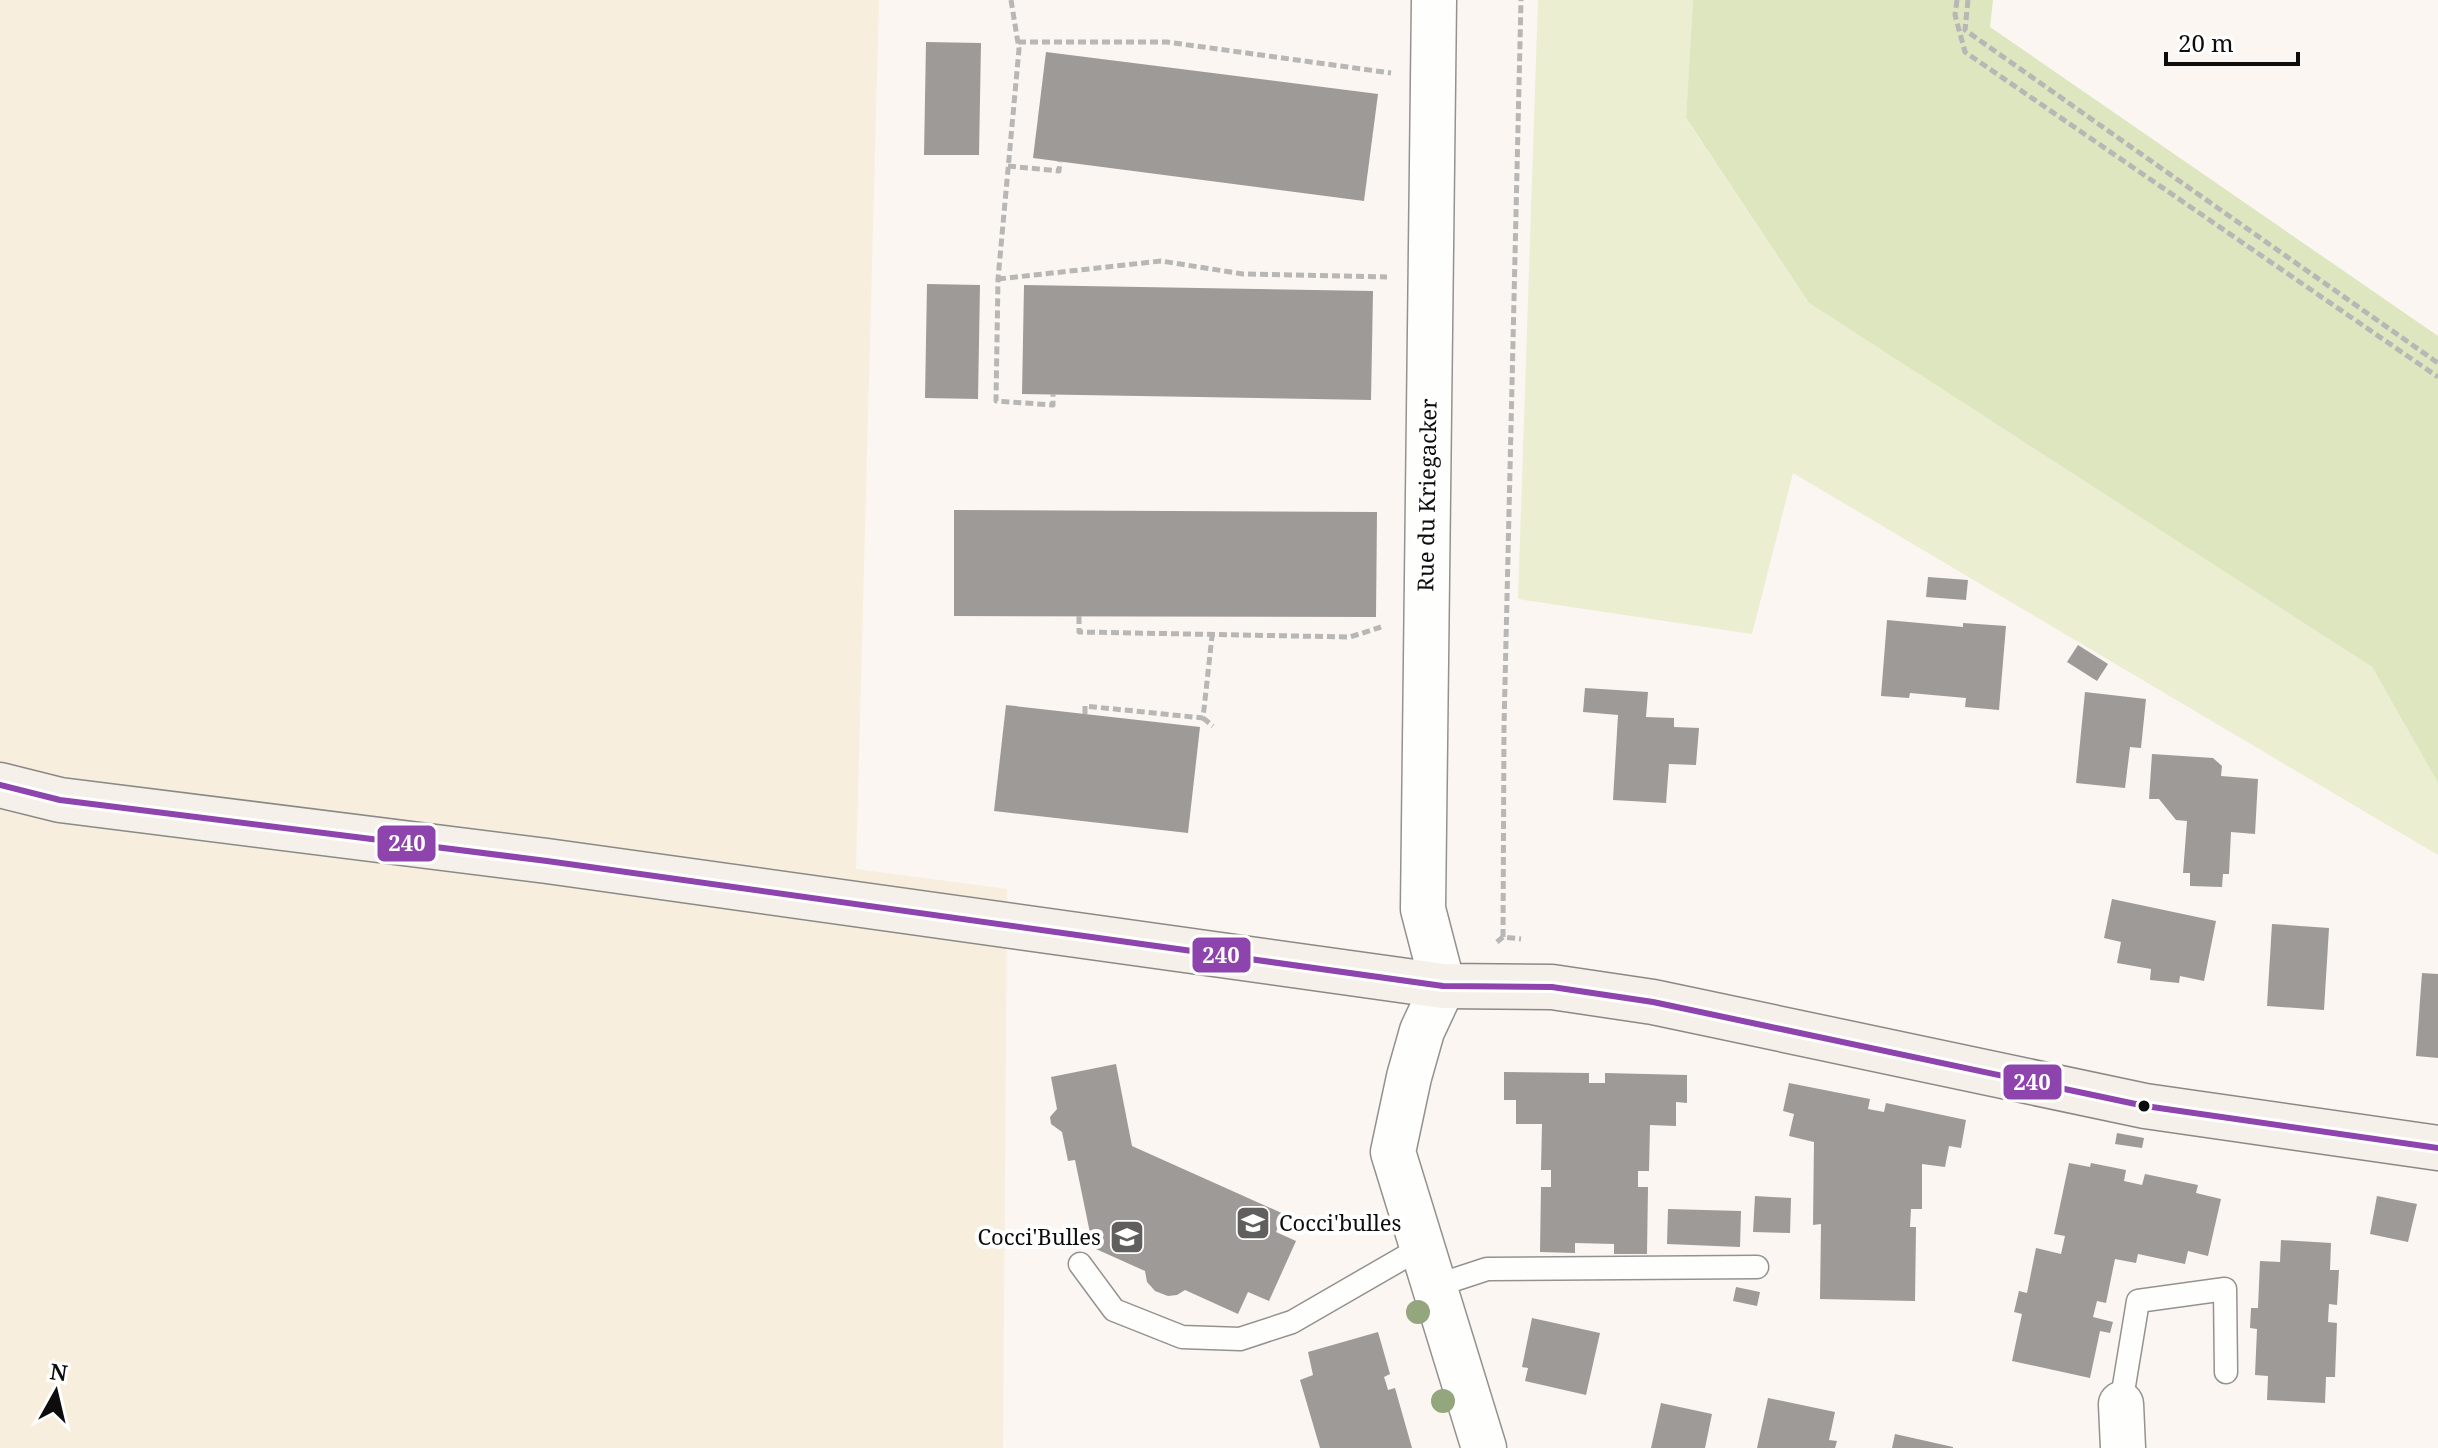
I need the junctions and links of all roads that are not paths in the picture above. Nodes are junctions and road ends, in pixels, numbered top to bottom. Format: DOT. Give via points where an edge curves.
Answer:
graph roads {
  1 [pos="1434,0"];
  2 [pos="0,785"];
  3 [pos="60,800"];
  4 [pos="0,804"];
  5 [pos="1443,986"];
  6 [pos="2438,1148"];
  7 [pos="1080,1264"];
  8 [pos="1428,1267"];
  9 [pos="1757,1267"];
  10 [pos="2226,1372"];
  11 [pos="2121,1404"];
  12 [pos="1484,1448"];
  13 [pos="2123,1448"];
  1 -- 5 [label="street, Rue du Kriegacker" via="1423,909"];
  2 -- 3 [label="street"];
  3 -- 4 [label="street"];
  3 -- 5 [label="street" via="547,861"];
  5 -- 6 [label="street" via="1552,987 1653,1002 2145,1106"];
  5 -- 8 [label="street" via="1422,1031 1393,1152"];
  7 -- 8 [label="lane" via="1114,1310 1182,1337 1240,1339"];
  8 -- 9 [label="lane"];
  8 -- 12 [label="street"];
  10 -- 11 [label="lane" via="2225,1289 2138,1301"];
  11 -- 13 [label="street"];
}
